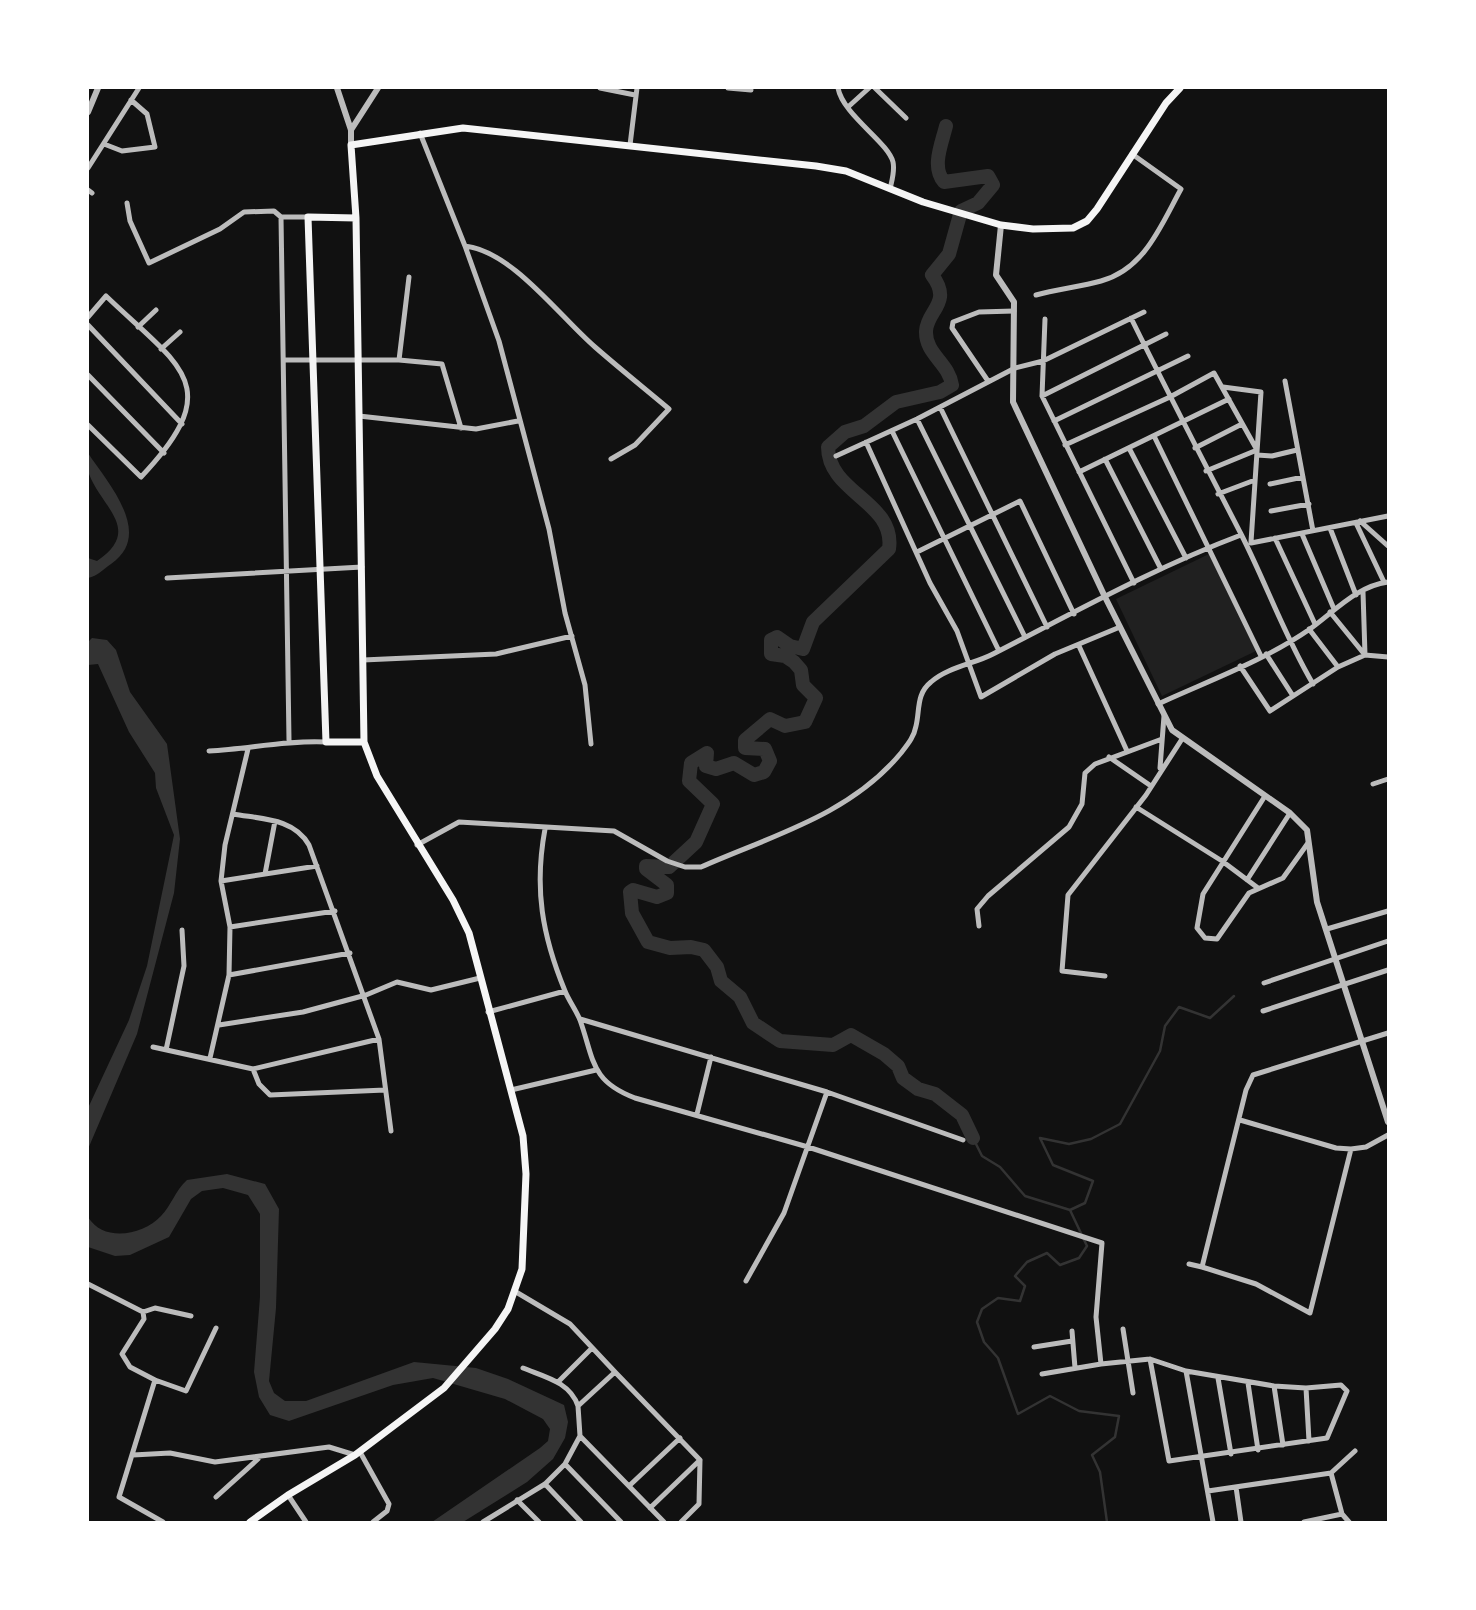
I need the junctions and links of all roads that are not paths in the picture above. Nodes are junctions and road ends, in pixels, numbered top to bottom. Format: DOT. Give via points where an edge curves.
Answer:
graph roads {
  1 [pos="98,88"];
  2 [pos="139,88"];
  3 [pos="337,88"];
  4 [pos="377,88"];
  5 [pos="600,88"];
  6 [pos="637,88"];
  7 [pos="728,88"];
  8 [pos="838,88"];
  9 [pos="872,88"];
  10 [pos="1180,88"];
  11 [pos="751,90"];
  12 [pos="635,95"];
  13 [pos="131,100"];
  14 [pos="848,107"];
  15 [pos="88,112"];
  16 [pos="906,118"];
  17 [pos="351,130"];
  18 [pos="420,133"];
  19 [pos="104,144"];
  20 [pos="351,145"];
  21 [pos="630,145"];
  22 [pos="1132,154"];
  23 [pos="88,167"];
  24 [pos="890,189"];
  25 [pos="127,204"];
  26 [pos="281,217"];
  27 [pos="308,217"];
  28 [pos="356,218"];
  29 [pos="1001,225"];
  30 [pos="465,246"];
  31 [pos="409,277"];
  32 [pos="1036,295"];
  33 [pos="156,310"];
  34 [pos="1014,311"];
  35 [pos="1144,312"];
  36 [pos="88,316"];
  37 [pos="1131,318"];
  38 [pos="1045,319"];
  39 [pos="88,325"];
  40 [pos="138,327"];
  41 [pos="180,332"];
  42 [pos="1166,334"];
  43 [pos="1144,345"];
  44 [pos="161,349"];
  45 [pos="1188,356"];
  46 [pos="312,359"];
  47 [pos="358,359"];
  48 [pos="284,360"];
  49 [pos="399,360"];
  50 [pos="1043,361"];
  51 [pos="1015,368"];
  52 [pos="1157,371"];
  53 [pos="88,375"];
  54 [pos="988,381"];
  55 [pos="1286,381"];
  56 [pos="1222,387"];
  57 [pos="1042,396"];
  58 [pos="1170,397"];
  59 [pos="1229,399"];
  60 [pos="940,407"];
  61 [pos="359,416"];
  62 [pos="916,419"];
  63 [pos="518,421"];
  64 [pos="1054,421"];
  65 [pos="1182,423"];
  66 [pos="183,424"];
  67 [pos="1242,424"];
  68 [pos="88,425"];
  69 [pos="461,428"];
  70 [pos="892,431"];
  71 [pos="1154,436"];
  72 [pos="866,442"];
  73 [pos="1065,445"];
  74 [pos="1129,448"];
  75 [pos="1195,449"];
  76 [pos="1297,450"];
  77 [pos="164,453"];
  78 [pos="1257,453"];
  79 [pos="836,456"];
  80 [pos="611,458"];
  81 [pos="1105,459"];
  82 [pos="1206,471"];
  83 [pos="1079,472"];
  84 [pos="1303,477"];
  85 [pos="1255,480"];
  86 [pos="1270,484"];
  87 [pos="1218,494"];
  88 [pos="1309,504"];
  89 [pos="1271,511"];
  90 [pos="993,516"];
  91 [pos="1388,516"];
  92 [pos="1358,522"];
  93 [pos="968,527"];
  94 [pos="1330,528"];
  95 [pos="1313,531"];
  96 [pos="1302,534"];
  97 [pos="1241,535"];
  98 [pos="1275,538"];
  99 [pos="944,539"];
  100 [pos="1249,545"];
  101 [pos="1388,546"];
  102 [pos="1209,547"];
  103 [pos="917,552"];
  104 [pos="1186,558"];
  105 [pos="362,567"];
  106 [pos="320,568"];
  107 [pos="1161,569"];
  108 [pos="288,570"];
  109 [pos="167,578"];
  110 [pos="1386,582"];
  111 [pos="1134,583"];
  112 [pos="1363,592"];
  113 [pos="1356,595"];
  114 [pos="1105,597"];
  115 [pos="1332,610"];
  116 [pos="1074,614"];
  117 [pos="1315,624"];
  118 [pos="1047,626"];
  119 [pos="1120,627"];
  120 [pos="1310,629"];
  121 [pos="572,636"];
  122 [pos="1025,637"];
  123 [pos="1287,641"];
  124 [pos="1079,646"];
  125 [pos="999,651"];
  126 [pos="1264,655"];
  127 [pos="1365,655"];
  128 [pos="1388,657"];
  129 [pos="363,660"];
  130 [pos="970,663"];
  131 [pos="1240,666"];
  132 [pos="1338,667"];
  133 [pos="1313,684"];
  134 [pos="1293,696"];
  135 [pos="1158,704"];
  136 [pos="1164,716"];
  137 [pos="1162,739"];
  138 [pos="1182,739"];
  139 [pos="289,740"];
  140 [pos="326,742"];
  141 [pos="364,742"];
  142 [pos="592,744"];
  143 [pos="248,749"];
  144 [pos="209,751"];
  145 [pos="1127,751"];
  146 [pos="1109,757"];
  147 [pos="1160,771"];
  148 [pos="1388,779"];
  149 [pos="1373,784"];
  150 [pos="1151,786"];
  151 [pos="1265,796"];
  152 [pos="1136,807"];
  153 [pos="1290,813"];
  154 [pos="233,814"];
  155 [pos="275,821"];
  156 [pos="545,829"];
  157 [pos="1308,843"];
  158 [pos="417,845"];
  159 [pos="1222,860"];
  160 [pos="317,866"];
  161 [pos="265,874"];
  162 [pos="1247,880"];
  163 [pos="221,881"];
  164 [pos="1258,888"];
  165 [pos="335,911"];
  166 [pos="1388,911"];
  167 [pos="979,926"];
  168 [pos="230,927"];
  169 [pos="1327,929"];
  170 [pos="181,930"];
  171 [pos="1388,941"];
  172 [pos="350,953"];
  173 [pos="1335,958"];
  174 [pos="1388,970"];
  175 [pos="229,975"];
  176 [pos="1105,976"];
  177 [pos="480,978"];
  178 [pos="1264,983"];
  179 [pos="1345,985"];
  180 [pos="565,991"];
  181 [pos="366,995"];
  182 [pos="1263,1011"];
  183 [pos="488,1012"];
  184 [pos="580,1020"];
  185 [pos="219,1025"];
  186 [pos="1388,1033"];
  187 [pos="379,1040"];
  188 [pos="1362,1041"];
  189 [pos="153,1047"];
  190 [pos="166,1050"];
  191 [pos="711,1057"];
  192 [pos="210,1058"];
  193 [pos="253,1069"];
  194 [pos="596,1070"];
  195 [pos="385,1090"];
  196 [pos="511,1090"];
  197 [pos="827,1092"];
  198 [pos="697,1114"];
  199 [pos="1240,1120"];
  200 [pos="1388,1122"];
  201 [pos="391,1131"];
  202 [pos="1388,1135"];
  203 [pos="963,1140"];
  204 [pos="808,1147"];
  205 [pos="1352,1149"];
  206 [pos="1189,1265"];
  207 [pos="1202,1267"];
  208 [pos="746,1282"];
  209 [pos="88,1283"];
  210 [pos="516,1292"];
  211 [pos="143,1312"];
  212 [pos="1310,1313"];
  213 [pos="191,1317"];
  214 [pos="1319,1318"];
  215 [pos="216,1328"];
  216 [pos="1123,1329"];
  217 [pos="1072,1331"];
  218 [pos="1072,1342"];
  219 [pos="1034,1347"];
  220 [pos="592,1348"];
  221 [pos="1150,1359"];
  222 [pos="1129,1361"];
  223 [pos="1101,1364"];
  224 [pos="523,1368"];
  225 [pos="1075,1368"];
  226 [pos="1186,1371"];
  227 [pos="615,1372"];
  228 [pos="1042,1374"];
  229 [pos="1218,1378"];
  230 [pos="155,1380"];
  231 [pos="558,1382"];
  232 [pos="1248,1383"];
  233 [pos="1274,1386"];
  234 [pos="1306,1388"];
  235 [pos="1133,1393"];
  236 [pos="578,1406"];
  237 [pos="580,1436"];
  238 [pos="680,1438"];
  239 [pos="1309,1441"];
  240 [pos="1283,1445"];
  241 [pos="1258,1450"];
  242 [pos="1355,1451"];
  243 [pos="358,1454"];
  244 [pos="1231,1454"];
  245 [pos="133,1455"];
  246 [pos="259,1458"];
  247 [pos="1202,1459"];
  248 [pos="700,1460"];
  249 [pos="565,1464"];
  250 [pos="1331,1473"];
  251 [pos="545,1484"];
  252 [pos="629,1486"];
  253 [pos="1236,1487"];
  254 [pos="1208,1491"];
  255 [pos="288,1495"];
  256 [pos="216,1497"];
  257 [pos="517,1500"];
  258 [pos="650,1508"];
  259 [pos="1342,1514"];
  260 [pos="490,1516"];
  261 [pos="163,1522"];
  262 [pos="250,1522"];
  263 [pos="306,1522"];
  264 [pos="373,1522"];
  265 [pos="483,1522"];
  266 [pos="496,1522"];
  267 [pos="539,1522"];
  268 [pos="581,1522"];
  269 [pos="621,1522"];
  270 [pos="664,1522"];
  271 [pos="681,1522"];
  272 [pos="1213,1522"];
  273 [pos="1241,1522"];
  274 [pos="1304,1522"];
  275 [pos="1349,1522"];
  1 -- 15 [label="street"];
  2 -- 13 [label="street"];
  3 -- 17 [label="street"];
  4 -- 17 [label="street"];
  5 -- 12 [label="street"];
  6 -- 12 [label="street"];
  7 -- 11 [label="street"];
  8 -- 14 [label="street"];
  9 -- 14 [label="street"];
  9 -- 16 [label="street"];
  10 -- 22 [label="main road"];
  12 -- 21 [label="street"];
  13 -- 19 [label="street"];
  13 -- 19 [label="street" via="147,114 155,147 122,151"];
  14 -- 24 [label="street" via="892,159"];
  17 -- 20 [label="street"];
  18 -- 20 [label="main road"];
  18 -- 21 [label="main road" via="463,128"];
  18 -- 30 [label="street"];
  19 -- 23 [label="street"];
  20 -- 28 [label="main road"];
  21 -- 24 [label="main road" via="846,171"];
  22 -- 29 [label="main road" via="1087,221 1063,229"];
  22 -- 32 [label="street" via="1181,189 1144,254 1131,268 1104,281"];
  24 -- 29 [label="main road"];
  25 -- 26 [label="street" via="149,263 220,229 243,212 275,211"];
  26 -- 27 [label="street"];
  26 -- 48 [label="street"];
  27 -- 28 [label="main road"];
  27 -- 46 [label="main road"];
  28 -- 47 [label="main road"];
  29 -- 34 [label="street" via="996,275 1012,296"];
  30 -- 63 [label="street" via="499,341"];
  30 -- 80 [label="street" via="478,247 502,260 585,339 669,409 635,445"];
  31 -- 49 [label="street"];
  33 -- 40 [label="street"];
  34 -- 51 [label="street"];
  34 -- 54 [label="street" via="979,312 953,322 952,328"];
  35 -- 37 [label="street"];
  36 -- 40 [label="street" via="106,296"];
  37 -- 43 [label="street"];
  37 -- 50 [label="street"];
  38 -- 50 [label="street"];
  39 -- 66 [label="street"];
  40 -- 44 [label="street"];
  41 -- 44 [label="street"];
  42 -- 43 [label="street"];
  43 -- 52 [label="street"];
  43 -- 57 [label="street"];
  44 -- 66 [label="street" via="189,385"];
  45 -- 52 [label="street"];
  46 -- 47 [label="street"];
  46 -- 48 [label="street"];
  46 -- 106 [label="main road"];
  47 -- 49 [label="street"];
  47 -- 61 [label="main road"];
  48 -- 108 [label="street"];
  49 -- 69 [label="street" via="442,364"];
  50 -- 51 [label="street"];
  50 -- 57 [label="street"];
  51 -- 54 [label="street"];
  51 -- 114 [label="street" via="1013,402"];
  52 -- 58 [label="street"];
  52 -- 64 [label="street"];
  53 -- 77 [label="street"];
  54 -- 60 [label="street"];
  55 -- 76 [label="street"];
  56 -- 58 [label="street" via="1214,373"];
  56 -- 59 [label="street"];
  56 -- 78 [label="street" via="1261,392"];
  57 -- 64 [label="street"];
  58 -- 65 [label="street"];
  58 -- 73 [label="street"];
  59 -- 65 [label="street"];
  59 -- 67 [label="street"];
  60 -- 62 [label="street"];
  60 -- 90 [label="street"];
  61 -- 69 [label="street"];
  61 -- 105 [label="main road"];
  62 -- 70 [label="street"];
  62 -- 93 [label="street"];
  63 -- 69 [label="street"];
  63 -- 121 [label="street" via="549,529"];
  64 -- 73 [label="street"];
  65 -- 71 [label="street"];
  65 -- 75 [label="street"];
  66 -- 77 [label="street"];
  67 -- 75 [label="street"];
  67 -- 78 [label="street"];
  68 -- 77 [label="street" via="141,477"];
  70 -- 72 [label="street"];
  70 -- 99 [label="street"];
  71 -- 74 [label="street"];
  71 -- 102 [label="street"];
  72 -- 79 [label="street"];
  72 -- 103 [label="street"];
  73 -- 83 [label="street"];
  74 -- 81 [label="street"];
  74 -- 104 [label="street"];
  75 -- 82 [label="street"];
  76 -- 78 [label="street" via="1272,456"];
  76 -- 84 [label="street"];
  78 -- 82 [label="street"];
  78 -- 85 [label="street"];
  81 -- 83 [label="street"];
  81 -- 107 [label="street"];
  82 -- 87 [label="street"];
  83 -- 111 [label="street"];
  84 -- 86 [label="street"];
  84 -- 88 [label="street"];
  85 -- 87 [label="street"];
  85 -- 100 [label="street"];
  87 -- 97 [label="street"];
  88 -- 89 [label="street"];
  88 -- 95 [label="street"];
  90 -- 93 [label="street"];
  90 -- 116 [label="street" via="1020,501"];
  90 -- 118 [label="street"];
  91 -- 92 [label="street"];
  92 -- 94 [label="street"];
  92 -- 101 [label="street"];
  92 -- 110 [label="street"];
  93 -- 99 [label="street"];
  93 -- 122 [label="street"];
  94 -- 95 [label="street"];
  94 -- 113 [label="street"];
  95 -- 96 [label="street"];
  96 -- 98 [label="street"];
  96 -- 115 [label="street"];
  97 -- 100 [label="street"];
  97 -- 102 [label="street"];
  98 -- 100 [label="street"];
  98 -- 117 [label="street"];
  99 -- 103 [label="street"];
  99 -- 125 [label="street"];
  100 -- 123 [label="street"];
  102 -- 104 [label="street"];
  102 -- 126 [label="street"];
  103 -- 130 [label="street"];
  104 -- 107 [label="street"];
  105 -- 106 [label="street"];
  105 -- 129 [label="main road"];
  106 -- 108 [label="street"];
  106 -- 140 [label="main road"];
  107 -- 111 [label="street"];
  108 -- 109 [label="street"];
  108 -- 139 [label="street"];
  110 -- 112 [label="street"];
  111 -- 114 [label="street"];
  112 -- 113 [label="street"];
  112 -- 127 [label="street"];
  113 -- 115 [label="street"];
  114 -- 116 [label="street"];
  114 -- 119 [label="street"];
  115 -- 117 [label="street"];
  115 -- 127 [label="street"];
  116 -- 118 [label="street"];
  117 -- 120 [label="street"];
  118 -- 122 [label="street"];
  119 -- 124 [label="street"];
  119 -- 135 [label="street"];
  120 -- 123 [label="street"];
  120 -- 132 [label="street"];
  121 -- 129 [label="street" via="496,654"];
  121 -- 142 [label="street" via="587,697"];
  122 -- 125 [label="street"];
  123 -- 126 [label="street"];
  123 -- 133 [label="street"];
  124 -- 130 [label="street" via="1055,654 981,697"];
  124 -- 145 [label="street"];
  125 -- 130 [label="street"];
  126 -- 131 [label="street"];
  126 -- 134 [label="street"];
  127 -- 128 [label="street"];
  127 -- 132 [label="street"];
  129 -- 141 [label="main road"];
  130 -- 156 [label="street" via="929,682 919,699 911,740 891,765 849,799 796,829 701,867 668,861 614,831"];
  131 -- 134 [label="street" via="1270,711"];
  131 -- 135 [label="street"];
  132 -- 133 [label="street"];
  133 -- 134 [label="street"];
  135 -- 136 [label="street"];
  136 -- 137 [label="street"];
  136 -- 138 [label="street"];
  137 -- 145 [label="street"];
  137 -- 147 [label="street"];
  138 -- 147 [label="street"];
  138 -- 151 [label="street"];
  139 -- 140 [label="street"];
  139 -- 143 [label="street"];
  140 -- 141 [label="main road"];
  141 -- 158 [label="main road" via="377,776"];
  143 -- 144 [label="street"];
  143 -- 154 [label="street"];
  145 -- 146 [label="street"];
  146 -- 150 [label="street"];
  146 -- 167 [label="street" via="1085,773 1082,804 1069,827 977,909"];
  147 -- 150 [label="street"];
  148 -- 149 [label="street"];
  150 -- 152 [label="street"];
  151 -- 153 [label="street"];
  151 -- 159 [label="street"];
  152 -- 159 [label="street"];
  152 -- 176 [label="street" via="1068,895 1062,971"];
  153 -- 157 [label="street" via="1307,830"];
  153 -- 162 [label="street"];
  154 -- 155 [label="street"];
  154 -- 163 [label="street"];
  155 -- 160 [label="street" via="304,836"];
  155 -- 161 [label="street"];
  156 -- 158 [label="street" via="459,822"];
  156 -- 180 [label="street" via="538,866 541,909"];
  157 -- 164 [label="street" via="1283,878"];
  157 -- 169 [label="street" via="1317,902"];
  158 -- 177 [label="main road" via="463,919"];
  159 -- 162 [label="street"];
  159 -- 164 [label="street" via="1203,894 1197,928 1205,938 1217,939 1249,893"];
  160 -- 161 [label="street"];
  160 -- 165 [label="street"];
  161 -- 163 [label="street"];
  162 -- 164 [label="street"];
  163 -- 168 [label="street"];
  165 -- 168 [label="street"];
  165 -- 172 [label="street"];
  166 -- 169 [label="street"];
  168 -- 175 [label="street"];
  169 -- 173 [label="street"];
  170 -- 190 [label="street" via="184,966"];
  171 -- 173 [label="street"];
  172 -- 175 [label="street"];
  172 -- 181 [label="street"];
  173 -- 178 [label="street"];
  173 -- 179 [label="street"];
  174 -- 179 [label="street"];
  175 -- 185 [label="street"];
  177 -- 181 [label="street" via="431,990 397,982"];
  177 -- 183 [label="main road"];
  179 -- 182 [label="street"];
  179 -- 188 [label="street"];
  180 -- 183 [label="street"];
  180 -- 184 [label="street"];
  181 -- 185 [label="street" via="303,1012"];
  181 -- 187 [label="street"];
  183 -- 196 [label="main road"];
  184 -- 191 [label="street"];
  184 -- 194 [label="street"];
  185 -- 192 [label="street"];
  186 -- 188 [label="street"];
  187 -- 193 [label="street"];
  187 -- 195 [label="street"];
  188 -- 199 [label="street" via="1253,1075"];
  188 -- 200 [label="street"];
  189 -- 190 [label="street"];
  190 -- 192 [label="street"];
  191 -- 197 [label="street"];
  191 -- 198 [label="street"];
  192 -- 193 [label="street"];
  193 -- 195 [label="street" via="258,1084 270,1095"];
  194 -- 196 [label="street"];
  194 -- 198 [label="street" via="623,1093"];
  195 -- 201 [label="street"];
  196 -- 210 [label="main road" via="523,1136 526,1174 522,1269"];
  197 -- 203 [label="street"];
  197 -- 204 [label="street"];
  198 -- 204 [label="street"];
  199 -- 205 [label="street"];
  199 -- 207 [label="street"];
  202 -- 205 [label="street"];
  204 -- 208 [label="street" via="784,1213"];
  204 -- 223 [label="street" via="1102,1243 1096,1317"];
  205 -- 212 [label="street"];
  206 -- 207 [label="street"];
  207 -- 212 [label="street" via="1256,1284"];
  209 -- 211 [label="street"];
  210 -- 220 [label="street" via="570,1324"];
  210 -- 243 [label="main road" via="473,1357 444,1388"];
  211 -- 213 [label="street" via="155,1308"];
  211 -- 230 [label="street" via="144,1319 122,1354 130,1367"];
  212 -- 214 [label="street"];
  215 -- 230 [label="street" via="186,1391"];
  216 -- 222 [label="street"];
  217 -- 218 [label="street"];
  218 -- 219 [label="street"];
  218 -- 225 [label="street"];
  220 -- 227 [label="street"];
  220 -- 231 [label="street"];
  221 -- 222 [label="street"];
  221 -- 226 [label="street"];
  221 -- 247 [label="street" via="1169,1461"];
  222 -- 223 [label="street"];
  222 -- 235 [label="street"];
  223 -- 225 [label="street"];
  224 -- 231 [label="street"];
  225 -- 228 [label="street"];
  226 -- 229 [label="street"];
  226 -- 247 [label="street"];
  227 -- 236 [label="street"];
  227 -- 238 [label="street"];
  229 -- 232 [label="street"];
  229 -- 244 [label="street"];
  230 -- 245 [label="street"];
  231 -- 236 [label="street" via="574,1395"];
  232 -- 233 [label="street"];
  232 -- 241 [label="street"];
  233 -- 234 [label="street"];
  233 -- 240 [label="street"];
  234 -- 239 [label="street"];
  234 -- 239 [label="street" via="1341,1385 1347,1391 1328,1437"];
  236 -- 237 [label="street"];
  237 -- 249 [label="street"];
  237 -- 252 [label="street"];
  238 -- 248 [label="street"];
  238 -- 252 [label="street"];
  239 -- 240 [label="street"];
  240 -- 241 [label="street"];
  241 -- 244 [label="street"];
  242 -- 250 [label="street"];
  243 -- 246 [label="street" via="329,1447"];
  243 -- 255 [label="main road"];
  243 -- 264 [label="street" via="389,1504"];
  244 -- 247 [label="street"];
  245 -- 246 [label="street" via="170,1453 215,1462"];
  245 -- 261 [label="street" via="119,1497"];
  246 -- 256 [label="street"];
  247 -- 254 [label="street"];
  248 -- 258 [label="street"];
  248 -- 271 [label="street" via="699,1504"];
  249 -- 251 [label="street"];
  249 -- 269 [label="street"];
  250 -- 253 [label="street"];
  250 -- 259 [label="street"];
  251 -- 257 [label="street"];
  251 -- 268 [label="street"];
  252 -- 258 [label="street"];
  253 -- 254 [label="street"];
  253 -- 273 [label="street"];
  254 -- 272 [label="street"];
  255 -- 262 [label="main road"];
  255 -- 263 [label="street"];
  257 -- 260 [label="street"];
  257 -- 267 [label="street"];
  258 -- 270 [label="street"];
  259 -- 274 [label="street"];
  259 -- 275 [label="street"];
  260 -- 265 [label="street"];
  260 -- 266 [label="street"];
}
